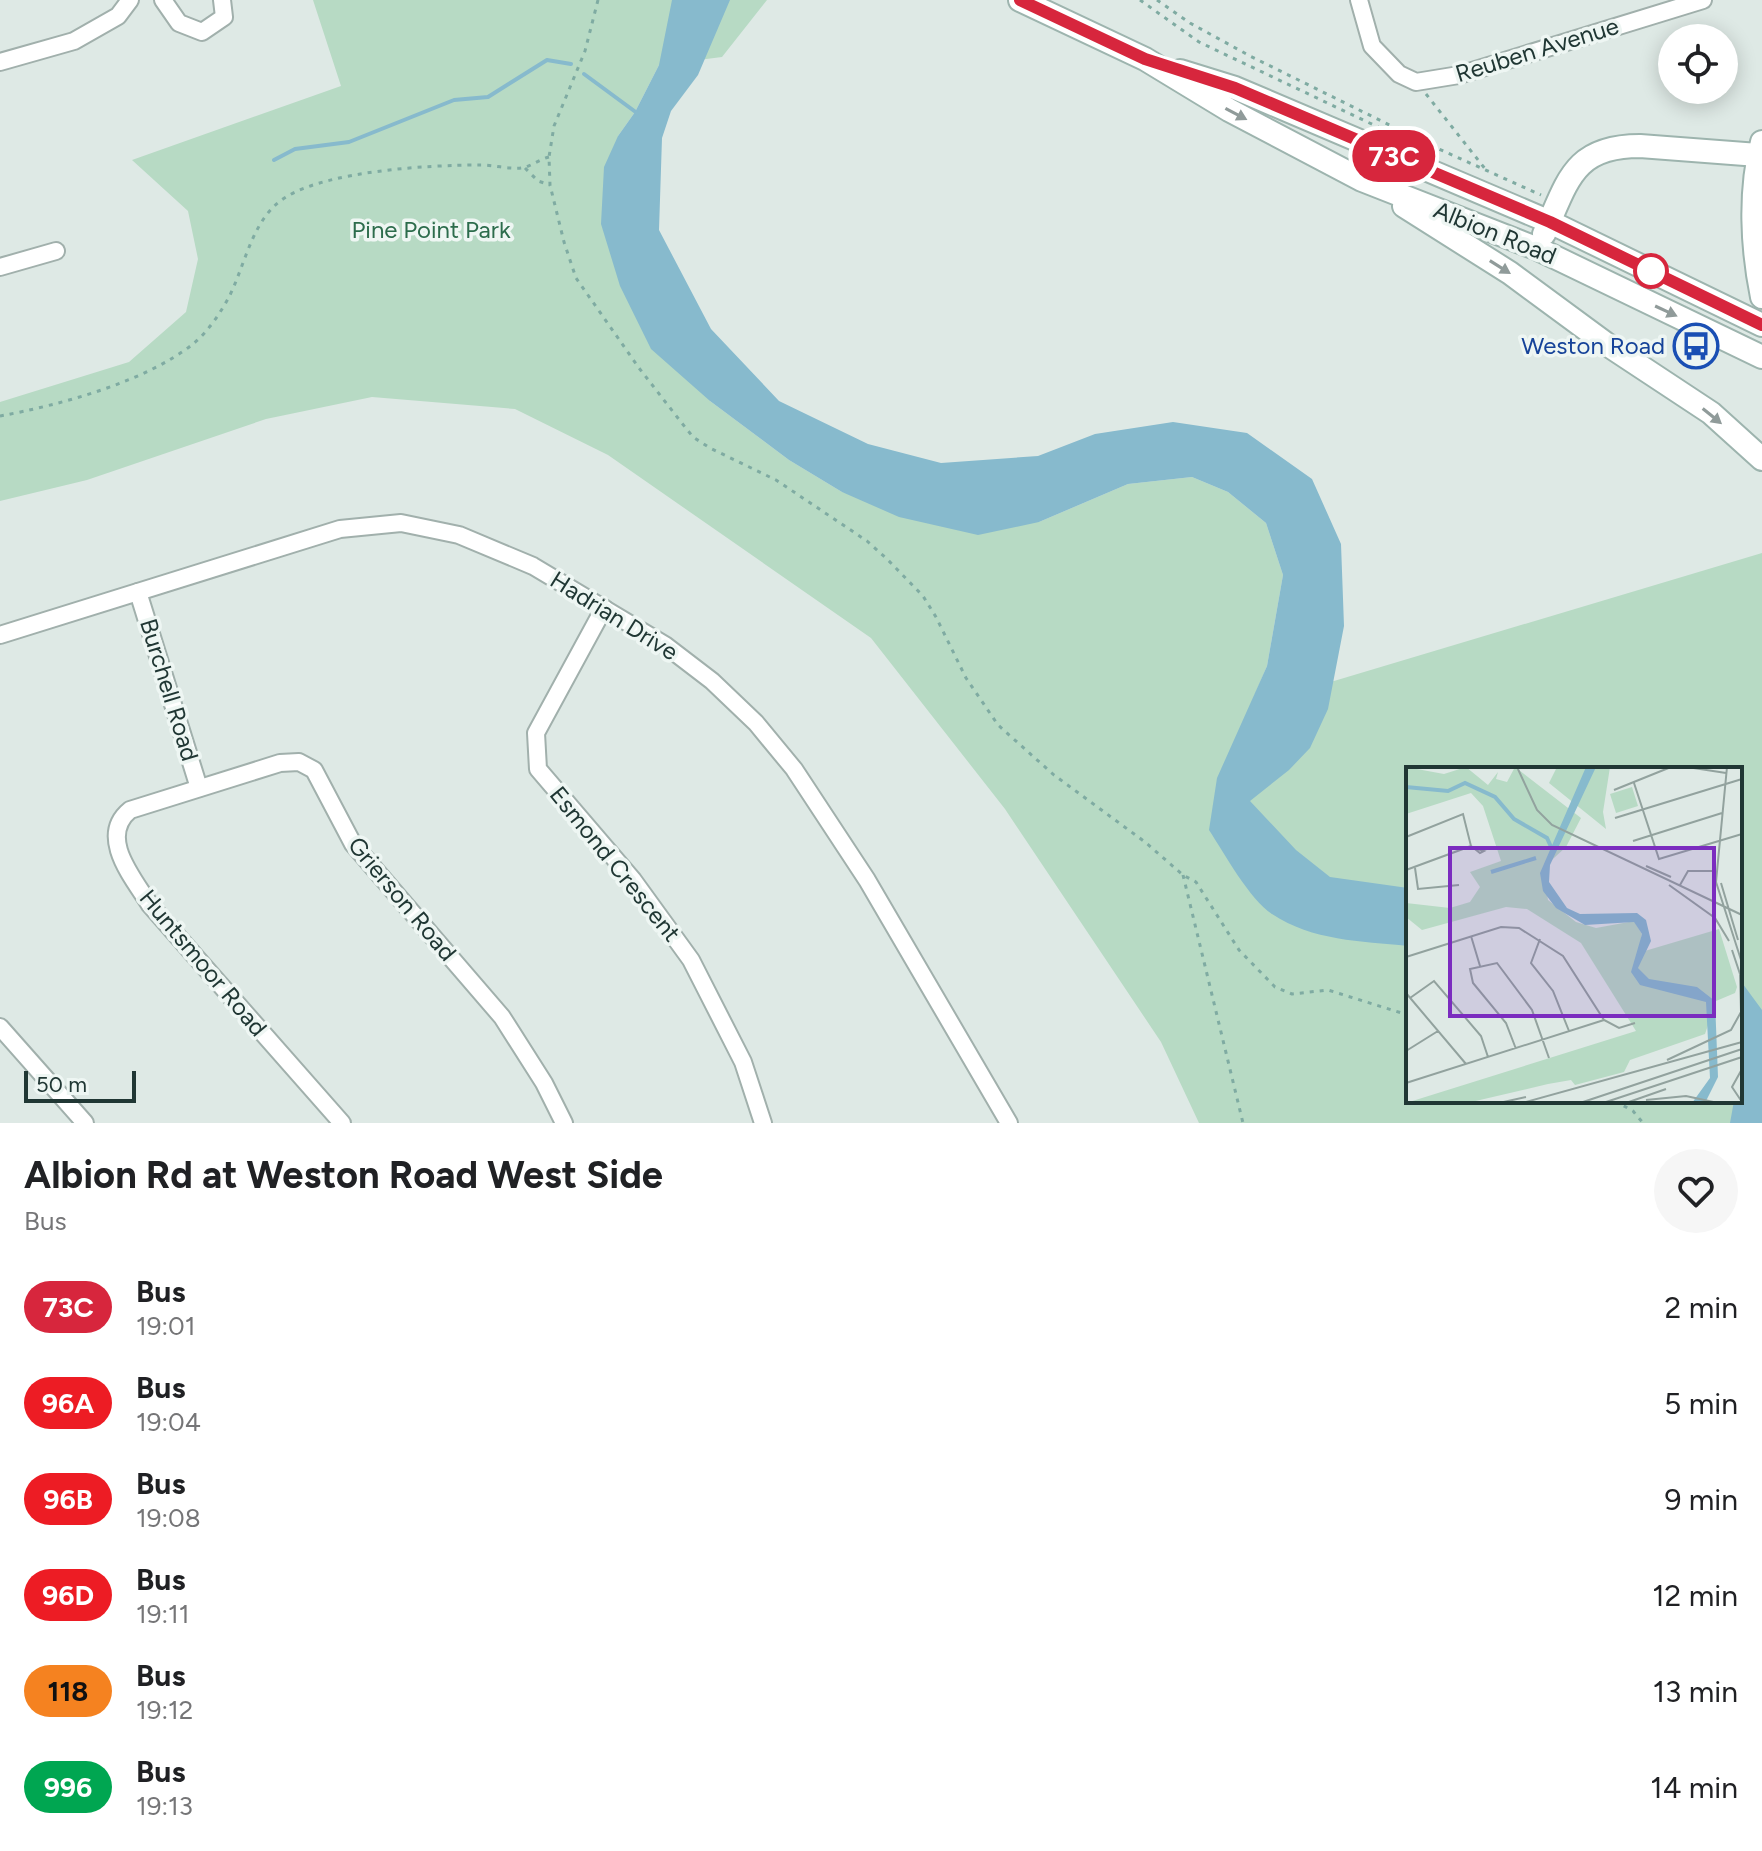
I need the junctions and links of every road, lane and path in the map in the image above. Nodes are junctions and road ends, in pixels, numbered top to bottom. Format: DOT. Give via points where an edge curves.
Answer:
graph roads {
  1 [pos="130,0"];
  2 [pos="163,0"];
  3 [pos="222,0"];
  4 [pos="598,0"];
  5 [pos="1020,0"];
  6 [pos="1140,0"];
  7 [pos="1157,0"];
  8 [pos="1359,0"];
  9 [pos="1703,0"];
  10 [pos="1145,59"];
  11 [pos="0,62"];
  12 [pos="1416,82"];
  13 [pos="1760,148"];
  14 [pos="549,157"];
  15 [pos="525,168"];
  16 [pos="1486,170"];
  17 [pos="1362,180"];
  18 [pos="550,185"];
  19 [pos="1504,185"];
  20 [pos="1554,213"];
  21 [pos="1538,249"];
  22 [pos="56,251"];
  23 [pos="0,267"];
  24 [pos="1762,297"];
  25 [pos="1762,325"];
  26 [pos="1762,357"];
  27 [pos="0,416"];
  28 [pos="1762,459"];
  29 [pos="138,592"];
  30 [pos="604,608"];
  31 [pos="0,635"];
  32 [pos="199,788"];
  33 [pos="1183,875"];
  34 [pos="1406,1014"];
  35 [pos="0,1027"];
  36 [pos="1619,1103"];
  37 [pos="85,1123"];
  38 [pos="342,1123"];
  39 [pos="564,1123"];
  40 [pos="763,1123"];
  41 [pos="1009,1123"];
  42 [pos="1243,1123"];
  43 [pos="1643,1123"];
  1 -- 11 [label="street" via="118,16 74,41"];
  2 -- 3 [label="street" via="179,23 202,32 224,17"];
  4 -- 14 [label="path" via="585,51 554,126"];
  5 -- 10 [label="main road, Albion Road"];
  6 -- 19 [label="path" via="1199,42"];
  7 -- 16 [label="path" via="1250,56"];
  8 -- 12 [label="street" via="1372,46 1399,74"];
  9 -- 12 [label="street, Reuben Avenue" via="1459,75"];
  10 -- 17 [label="main road, Albion Road, one-way"];
  10 -- 20 [label="main road, Albion Road" via="1235,88"];
  12 -- 16 [label="path"];
  13 -- 20 [label="main road" via="1607,149 1579,165"];
  13 -- 24 [label="main road" via="1753,183"];
  14 -- 15 [label="path"];
  14 -- 18 [label="path"];
  15 -- 18 [label="path"];
  15 -- 27 [label="path" via="477,165 361,174 303,189 266,214 229,297 195,342 114,384"];
  16 -- 20 [label="path"];
  17 -- 21 [label="main road, Albion Road"];
  17 -- 28 [label="main road, one-way" via="1510,273 1711,413"];
  18 -- 33 [label="path" via="576,278 693,437 776,480 867,541 923,596 966,678 998,725"];
  20 -- 21 [label="main road"];
  20 -- 25 [label="main road, Albion Road"];
  21 -- 26 [label="main road, Albion Road, one-way"];
  22 -- 23 [label="street"];
  29 -- 30 [label="street, Hadrian Drive" via="340,529 401,523 459,535 521,561"];
  29 -- 31 [label="street, Hadrian Drive"];
  29 -- 32 [label="street, Burchell Road"];
  30 -- 40 [label="street, Esmond Crescent" via="536,733 538,769 633,880 691,960 743,1062"];
  30 -- 41 [label="street, Hadrian Drive" via="712,681 794,769 867,880"];
  32 -- 38 [label="street, Huntsmoor Road" via="130,810 116,830 118,848 150,905"];
  32 -- 39 [label="street, Grierson Road" via="291,761 314,770 353,844 502,1017"];
  33 -- 34 [label="path" via="1204,890 1239,950 1275,987 1292,994 1328,990"];
  33 -- 42 [label="path"];
  35 -- 37 [label="street"];
  36 -- 43 [label="path"];
}
